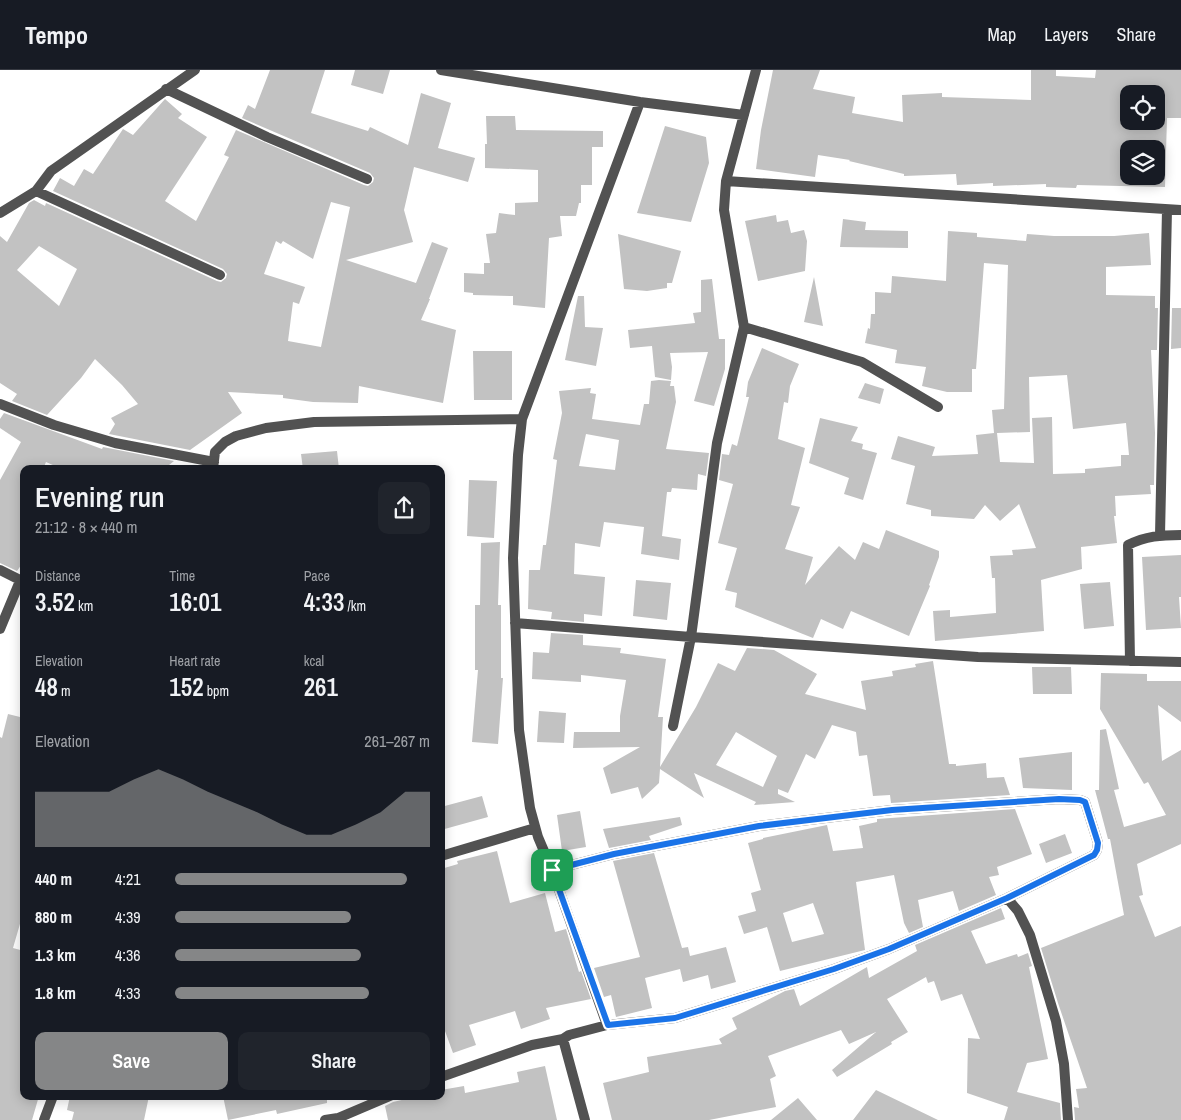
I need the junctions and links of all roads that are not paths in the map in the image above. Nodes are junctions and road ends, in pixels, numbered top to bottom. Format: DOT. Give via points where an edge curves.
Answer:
graph roads {
  1 [pos="195,70"];
  2 [pos="441,70"];
  3 [pos="756,70"];
  4 [pos="166,89"];
  5 [pos="640,102"];
  6 [pos="744,115"];
  7 [pos="367,179"];
  8 [pos="726,181"];
  9 [pos="36,191"];
  10 [pos="1167,210"];
  11 [pos="1181,210"];
  12 [pos="0,213"];
  13 [pos="220,275"];
  14 [pos="744,327"];
  15 [pos="0,404"];
  16 [pos="938,407"];
  17 [pos="522,419"];
  18 [pos="213,465"];
  19 [pos="1160,535"];
  20 [pos="1181,535"];
  21 [pos="0,570"];
  22 [pos="20,580"];
  23 [pos="20,585"];
  24 [pos="516,623"];
  25 [pos="0,629"];
  26 [pos="691,637"];
  27 [pos="1130,661"];
  28 [pos="1181,662"];
  29 [pos="673,726"];
  30 [pos="535,828"];
  31 [pos="445,855"];
  32 [pos="552,870"];
  33 [pos="1007,898"];
  34 [pos="608,1025"];
  35 [pos="563,1039"];
  36 [pos="445,1076"];
  37 [pos="52,1100"];
  38 [pos="381,1100"];
  39 [pos="338,1119"];
  40 [pos="44,1120"];
  41 [pos="325,1120"];
  42 [pos="585,1120"];
  43 [pos="1068,1120"];
  1 -- 4 [label="street"];
  2 -- 5 [label="street"];
  3 -- 6 [label="street"];
  4 -- 7 [label="street" via="267,137"];
  4 -- 9 [label="street" via="51,171"];
  5 -- 6 [label="street"];
  5 -- 17 [label="street"];
  6 -- 8 [label="street"];
  8 -- 10 [label="street"];
  8 -- 14 [label="street" via="724,210"];
  9 -- 12 [label="street"];
  9 -- 13 [label="street"];
  10 -- 11 [label="street"];
  10 -- 19 [label="street"];
  14 -- 16 [label="street" via="862,362"];
  14 -- 26 [label="street" via="717,443"];
  15 -- 18 [label="street" via="54,425 115,443"];
  17 -- 18 [label="street" via="314,422 266,428 225,442 215,452"];
  17 -- 24 [label="street" via="513,558"];
  19 -- 20 [label="street"];
  19 -- 27 [label="street" via="1141,538 1128,545"];
  21 -- 22 [label="street"];
  23 -- 25 [label="street"];
  24 -- 26 [label="street"];
  24 -- 30 [label="street" via="519,730"];
  26 -- 27 [label="street" via="978,656"];
  26 -- 29 [label="street"];
  27 -- 28 [label="street"];
  30 -- 31 [label="street"];
  30 -- 32 [label="street"];
  32 -- 33 [label="street" via="614,854 759,826 902,810 1059,799 1085,802 1098,843 1094,855"];
  32 -- 34 [label="street"];
  33 -- 34 [label="street" via="834,969 675,1018"];
  33 -- 43 [label="street" via="1030,934 1056,1021 1064,1064"];
  34 -- 35 [label="street"];
  35 -- 36 [label="street" via="532,1045"];
  35 -- 42 [label="street"];
  37 -- 40 [label="street"];
  38 -- 39 [label="street"];
  39 -- 41 [label="street"];
}
